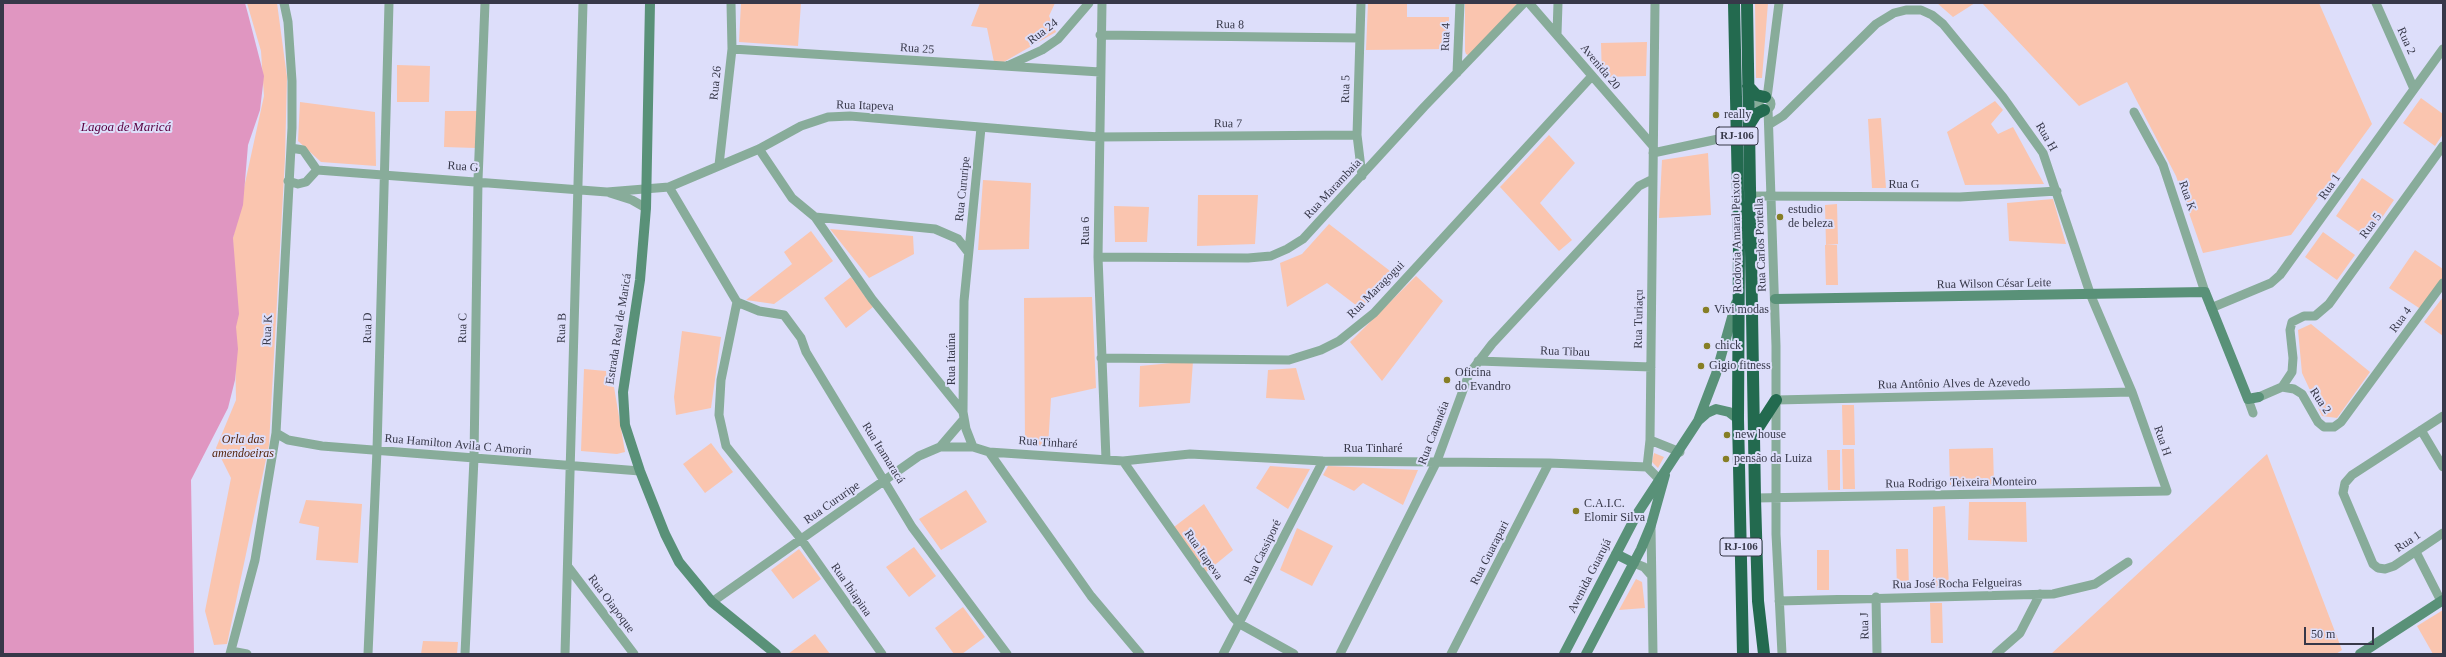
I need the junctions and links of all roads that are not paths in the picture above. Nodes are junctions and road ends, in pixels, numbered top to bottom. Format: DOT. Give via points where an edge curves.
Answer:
graph roads {
  1 [pos="284,3"];
  2 [pos="389,3"];
  3 [pos="485,3"];
  4 [pos="583,3"];
  5 [pos="650,3"];
  6 [pos="731,3"];
  7 [pos="1089,3"];
  8 [pos="1102,3"];
  9 [pos="1361,3"];
  10 [pos="1460,3"];
  11 [pos="1524,3"];
  12 [pos="1529,3"];
  13 [pos="1558,3"];
  14 [pos="1655,3"];
  15 [pos="1734,3"];
  16 [pos="1747,3"];
  17 [pos="1779,3"];
  18 [pos="2376,3"];
  19 [pos="1557,34"];
  20 [pos="1100,35"];
  21 [pos="1360,38"];
  22 [pos="732,49"];
  23 [pos="2443,49"];
  24 [pos="1004,67"];
  25 [pos="1100,72"];
  26 [pos="1457,73"];
  27 [pos="1592,76"];
  28 [pos="1748,86"];
  29 [pos="2414,88"];
  30 [pos="1766,98"];
  31 [pos="1766,110"];
  32 [pos="2134,112"];
  33 [pos="1770,124"];
  34 [pos="1749,125"];
  35 [pos="981,128"];
  36 [pos="1357,135"];
  37 [pos="1737,135"];
  38 [pos="1098,137"];
  39 [pos="2443,146"];
  40 [pos="291,148"];
  41 [pos="758,149"];
  42 [pos="1653,150"];
  43 [pos="2435,157"];
  44 [pos="2443,163"];
  45 [pos="719,165"];
  46 [pos="317,170"];
  47 [pos="384,174"];
  48 [pos="1362,176"];
  49 [pos="1653,179"];
  50 [pos="288,180"];
  51 [pos="478,180"];
  52 [pos="669,187"];
  53 [pos="646,188"];
  54 [pos="578,190"];
  55 [pos="2057,191"];
  56 [pos="607,192"];
  57 [pos="1750,196"];
  58 [pos="1772,196"];
  59 [pos="646,208"];
  60 [pos="815,217"];
  61 [pos="968,252"];
  62 [pos="1098,257"];
  63 [pos="2443,283"];
  64 [pos="1739,292"];
  65 [pos="2091,296"];
  66 [pos="1775,299"];
  67 [pos="2208,300"];
  68 [pos="737,302"];
  69 [pos="1101,358"];
  70 [pos="1478,361"];
  71 [pos="1651,368"];
  72 [pos="2380,372"];
  73 [pos="2282,387"];
  74 [pos="2132,392"];
  75 [pos="2259,397"];
  76 [pos="2248,399"];
  77 [pos="1776,400"];
  78 [pos="2253,413"];
  79 [pos="963,415"];
  80 [pos="2443,416"];
  81 [pos="1738,419"];
  82 [pos="1698,421"];
  83 [pos="2421,430"];
  84 [pos="276,433"];
  85 [pos="1754,434"];
  86 [pos="1650,440"];
  87 [pos="940,447"];
  88 [pos="973,447"];
  89 [pos="377,450"];
  90 [pos="989,452"];
  91 [pos="1680,452"];
  92 [pos="474,458"];
  93 [pos="1106,459"];
  94 [pos="1122,460"];
  95 [pos="1323,461"];
  96 [pos="1437,461"];
  97 [pos="1549,463"];
  98 [pos="571,466"];
  99 [pos="1647,467"];
  100 [pos="2443,467"];
  101 [pos="1666,471"];
  102 [pos="640,472"];
  103 [pos="1659,479"];
  104 [pos="885,480"];
  105 [pos="2167,491"];
  106 [pos="1755,498"];
  107 [pos="1777,498"];
  108 [pos="1651,525"];
  109 [pos="2443,533"];
  110 [pos="801,539"];
  111 [pos="2416,552"];
  112 [pos="1616,554"];
  113 [pos="2128,562"];
  114 [pos="1634,563"];
  115 [pos="569,568"];
  116 [pos="1651,574"];
  117 [pos="2040,594"];
  118 [pos="1876,597"];
  119 [pos="2442,600"];
  120 [pos="1779,601"];
  121 [pos="712,602"];
  122 [pos="1240,624"];
  123 [pos="230,652"];
  124 [pos="246,654"];
  125 [pos="368,654"];
  126 [pos="465,654"];
  127 [pos="565,654"];
  128 [pos="634,654"];
  129 [pos="776,654"];
  130 [pos="882,654"];
  131 [pos="1007,654"];
  132 [pos="1140,654"];
  133 [pos="1223,654"];
  134 [pos="1294,654"];
  135 [pos="1340,654"];
  136 [pos="1451,654"];
  137 [pos="1564,654"];
  138 [pos="1586,654"];
  139 [pos="1652,654"];
  140 [pos="1742,654"];
  141 [pos="1764,654"];
  142 [pos="1782,654"];
  143 [pos="1878,654"];
  144 [pos="1996,654"];
  145 [pos="2360,654"];
  1 -- 40 [label="street, Rua K" via="288,22 292,81"];
  2 -- 47 [label="street, Rua D"];
  3 -- 51 [label="street, Rua C"];
  4 -- 54 [label="street, Rua B"];
  5 -- 53 [label="street, Estrada Real de Maricá"];
  6 -- 22 [label="street, Rua 26"];
  7 -- 24 [label="street, Rua 24" via="1068,28 1042,50"];
  8 -- 20 [label="street, Rua 6"];
  9 -- 21 [label="street, Rua 5"];
  10 -- 26 [label="street, Rua 4"];
  11 -- 26 [label="street, Rua Marambaia"];
  12 -- 19 [label="street, Avenida 20"];
  13 -- 19 [label="street"];
  14 -- 42 [label="street, Rua Turiaçu"];
  15 -- 37 [label="highway, Rodovia Amaral Peixoto / RJ-106"];
  16 -- 28 [label="highway, Rodovia Amaral Peixoto / RJ-106"];
  17 -- 30 [label="street"];
  18 -- 29 [label="street, Rua 2"];
  19 -- 27 [label="street, Avenida 20"];
  20 -- 21 [label="street, Rua 8"];
  20 -- 25 [label="street, Rua 6"];
  21 -- 36 [label="street, Rua 5"];
  22 -- 24 [label="street, Rua 25"];
  22 -- 45 [label="street, Rua 26"];
  23 -- 29 [label="street, Rua 1"];
  24 -- 25 [label="street, Rua 25"];
  25 -- 38 [label="street, Rua 6"];
  26 -- 48 [label="street, Rua Marambaia"];
  27 -- 42 [label="street, Avenida 20"];
  27 -- 69 [label="street, Rua Maragogui" via="1374,313 1339,341 1321,350 1289,360"];
  28 -- 30 [label="highway" via="1756,95"];
  28 -- 34 [label="highway, Rodovia Amaral Peixoto / RJ-106"];
  29 -- 67 [label="street, Rua 1" via="2280,275 2271,283"];
  30 -- 31 [label="street, Rua Carlos Portella" via="1759,101 1759,105"];
  31 -- 33 [label="street, Rua Carlos Portella"];
  31 -- 34 [label="highway" via="1756,114"];
  32 -- 67 [label="street, Rua K" via="2163,165"];
  33 -- 55 [label="street, Rua H" via="1783,116 1876,24 1894,12 1921,10 1943,24 2029,131 2043,152"];
  33 -- 58 [label="street, Rua Carlos Portella"];
  34 -- 57 [label="highway, Rodovia Amaral Peixoto / RJ-106"];
  35 -- 38 [label="street, Rua Itapeva"];
  35 -- 41 [label="street, Rua Itapeva" via="850,116 828,117 801,126"];
  35 -- 61 [label="street, Rua Cururipe"];
  36 -- 38 [label="street, Rua 7"];
  36 -- 48 [label="street, Rua 5"];
  37 -- 42 [label="street"];
  37 -- 64 [label="highway, Rodovia Amaral Peixoto / RJ-106"];
  38 -- 62 [label="street, Rua 6"];
  39 -- 43 [label="street, Rua 5"];
  40 -- 46 [label="street" via="303,150"];
  40 -- 50 [label="street, Rua K"];
  41 -- 45 [label="street, Rua Itapeva"];
  41 -- 60 [label="street" via="792,198"];
  42 -- 49 [label="street, Rua Turiaçu"];
  43 -- 44 [label="street"];
  43 -- 73 [label="street, Rua 5" via="2329,304 2315,316 2304,316 2292,322 2292,372"];
  45 -- 52 [label="street, Rua Itapeva"];
  46 -- 47 [label="street, Rua G"];
  46 -- 50 [label="street" via="306,182 298,184"];
  47 -- 51 [label="street, Rua G"];
  47 -- 89 [label="street, Rua D"];
  48 -- 62 [label="street, Rua Marambaia" via="1303,239 1271,256"];
  49 -- 70 [label="street, Rua Cananéia" via="1639,186"];
  49 -- 71 [label="street, Rua Turiaçu"];
  50 -- 84 [label="street, Rua K"];
  51 -- 54 [label="street, Rua G"];
  51 -- 92 [label="street, Rua C"];
  52 -- 53 [label="street, Rua Itapeva"];
  52 -- 68 [label="street"];
  53 -- 56 [label="street, Rua G"];
  53 -- 59 [label="street, Estrada Real de Maricá"];
  54 -- 56 [label="street, Rua G"];
  54 -- 98 [label="street, Rua B"];
  55 -- 58 [label="street, Rua G" via="1960,197"];
  55 -- 65 [label="street, Rua H"];
  56 -- 59 [label="street, Rua G" via="632,200"];
  57 -- 58 [label="street, Rua G"];
  57 -- 85 [label="highway, Rodovia Amaral Peixoto / RJ-106"];
  58 -- 66 [label="street, Rua Carlos Portella"];
  59 -- 102 [label="street, Estrada Real de Maricá" via="640,280 623,392 625,425"];
  60 -- 61 [label="street" via="935,230 958,239"];
  60 -- 79 [label="street" via="872,299"];
  61 -- 79 [label="street, Rua Itaúna" via="964,301"];
  62 -- 69 [label="street, Rua 6"];
  63 -- 72 [label="street, Rua 4"];
  64 -- 81 [label="highway, Rodovia Amaral Peixoto / RJ-106"];
  64 -- 82 [label="street, Avenida Guarujá" via="1716,374"];
  65 -- 66 [label="street, Rua Wilson César Leite"];
  65 -- 67 [label="street, Rua Wilson César Leite"];
  65 -- 74 [label="street, Rua H"];
  66 -- 77 [label="street, Rua Carlos Portella"];
  67 -- 76 [label="street, Rua K"];
  68 -- 104 [label="street, Rua Itamaracá" via="759,311 784,315 801,338 806,352"];
  68 -- 110 [label="street, Rua Ibiapina" via="721,380 719,415 726,446"];
  69 -- 93 [label="street, Rua 6"];
  70 -- 71 [label="street, Rua Tibau"];
  70 -- 96 [label="street, Rua Cananéia" via="1469,374"];
  71 -- 86 [label="street, Rua Turiaçu"];
  72 -- 73 [label="street, Rua 2" via="2334,428 2324,427 2318,422 2302,394 2294,389"];
  73 -- 75 [label="street"];
  74 -- 77 [label="street, Rua Antônio Alves de Azevedo"];
  74 -- 105 [label="street, Rua H"];
  75 -- 76 [label="street"];
  76 -- 78 [label="street, Rua K"];
  77 -- 85 [label="highway"];
  77 -- 107 [label="street, Rua Carlos Portella"];
  79 -- 87 [label="street"];
  79 -- 88 [label="street, Rua Itaúna"];
  80 -- 83 [label="street"];
  81 -- 82 [label="street, Avenida Guarujá" via="1728,412 1716,410"];
  81 -- 140 [label="highway, Rodovia Amaral Peixoto / RJ-106"];
  82 -- 91 [label="street, Avenida Guarujá"];
  83 -- 100 [label="street"];
  83 -- 111 [label="street, Rua 1" via="2352,475 2345,483 2343,493 2373,564 2385,569"];
  84 -- 89 [label="street, Rua Hamilton Avila C Amorin" via="288,440 322,446"];
  84 -- 123 [label="street, Rua K" via="255,560"];
  85 -- 106 [label="highway, Rodovia Amaral Peixoto / RJ-106"];
  86 -- 91 [label="street"];
  86 -- 99 [label="street, Rua Turiaçu"];
  87 -- 88 [label="street, Rua Cururipe"];
  87 -- 104 [label="street, Rua Cururipe" via="919,456"];
  88 -- 90 [label="street"];
  89 -- 92 [label="street, Rua Hamilton Avila C Amorin"];
  89 -- 125 [label="street, Rua D"];
  90 -- 93 [label="street, Rua Tinharé"];
  90 -- 132 [label="street" via="1091,596"];
  91 -- 101 [label="street, Avenida Guarujá"];
  92 -- 98 [label="street, Rua Hamilton Avila C Amorin"];
  92 -- 126 [label="street, Rua C"];
  93 -- 94 [label="street"];
  94 -- 95 [label="street, Rua Tinharé" via="1190,454"];
  94 -- 122 [label="street, Rua Itapeva"];
  95 -- 96 [label="street, Rua Tinharé"];
  95 -- 122 [label="street, Rua Cassiporé"];
  96 -- 97 [label="street, Rua Tinharé"];
  96 -- 135 [label="street, Rua Cananéia"];
  97 -- 99 [label="street, Rua Tinharé"];
  97 -- 136 [label="street, Rua Guarapari"];
  98 -- 102 [label="street, Rua Hamilton Avila C Amorin"];
  98 -- 115 [label="street, Rua B"];
  99 -- 103 [label="street"];
  101 -- 103 [label="street, Avenida Guarujá"];
  101 -- 108 [label="street, Avenida Guarujá"];
  102 -- 121 [label="street, Estrada Real de Maricá" via="679,562"];
  103 -- 112 [label="street, Avenida Guarujá"];
  104 -- 110 [label="street, Rua Cururipe"];
  104 -- 131 [label="street, Rua Itamaracá" via="912,527"];
  105 -- 107 [label="street, Rua Rodrigo Teixeira Monteiro"];
  106 -- 107 [label="street, Rua Rodrigo Teixeira Monteiro"];
  106 -- 141 [label="highway, Rodovia Amaral Peixoto / RJ-106" via="1758,601"];
  107 -- 120 [label="street, Rua Carlos Portella"];
  108 -- 114 [label="street, Avenida Guarujá"];
  108 -- 116 [label="street"];
  109 -- 111 [label="street, Rua 1"];
  110 -- 121 [label="street, Rua Cururipe"];
  110 -- 130 [label="street, Rua Ibiapina"];
  111 -- 119 [label="street"];
  112 -- 114 [label="street"];
  112 -- 137 [label="street, Avenida Guarujá"];
  113 -- 117 [label="street, Rua José Rocha Felgueiras" via="2106,578 2084,588"];
  114 -- 116 [label="street" via="1644,567"];
  114 -- 138 [label="street, Avenida Guarujá"];
  115 -- 127 [label="street, Rua B"];
  115 -- 128 [label="street, Rua Oiapoque"];
  116 -- 139 [label="street"];
  117 -- 118 [label="street, Rua José Rocha Felgueiras"];
  117 -- 144 [label="street" via="2020,633"];
  118 -- 120 [label="street, Rua José Rocha Felgueiras"];
  118 -- 143 [label="street, Rua J"];
  119 -- 145 [label="street"];
  120 -- 142 [label="street, Rua Carlos Portella"];
  121 -- 129 [label="street, Estrada Real de Maricá"];
  122 -- 133 [label="street, Rua Cassiporé"];
  122 -- 134 [label="street, Rua Itapeva"];
  123 -- 124 [label="street"];
}
